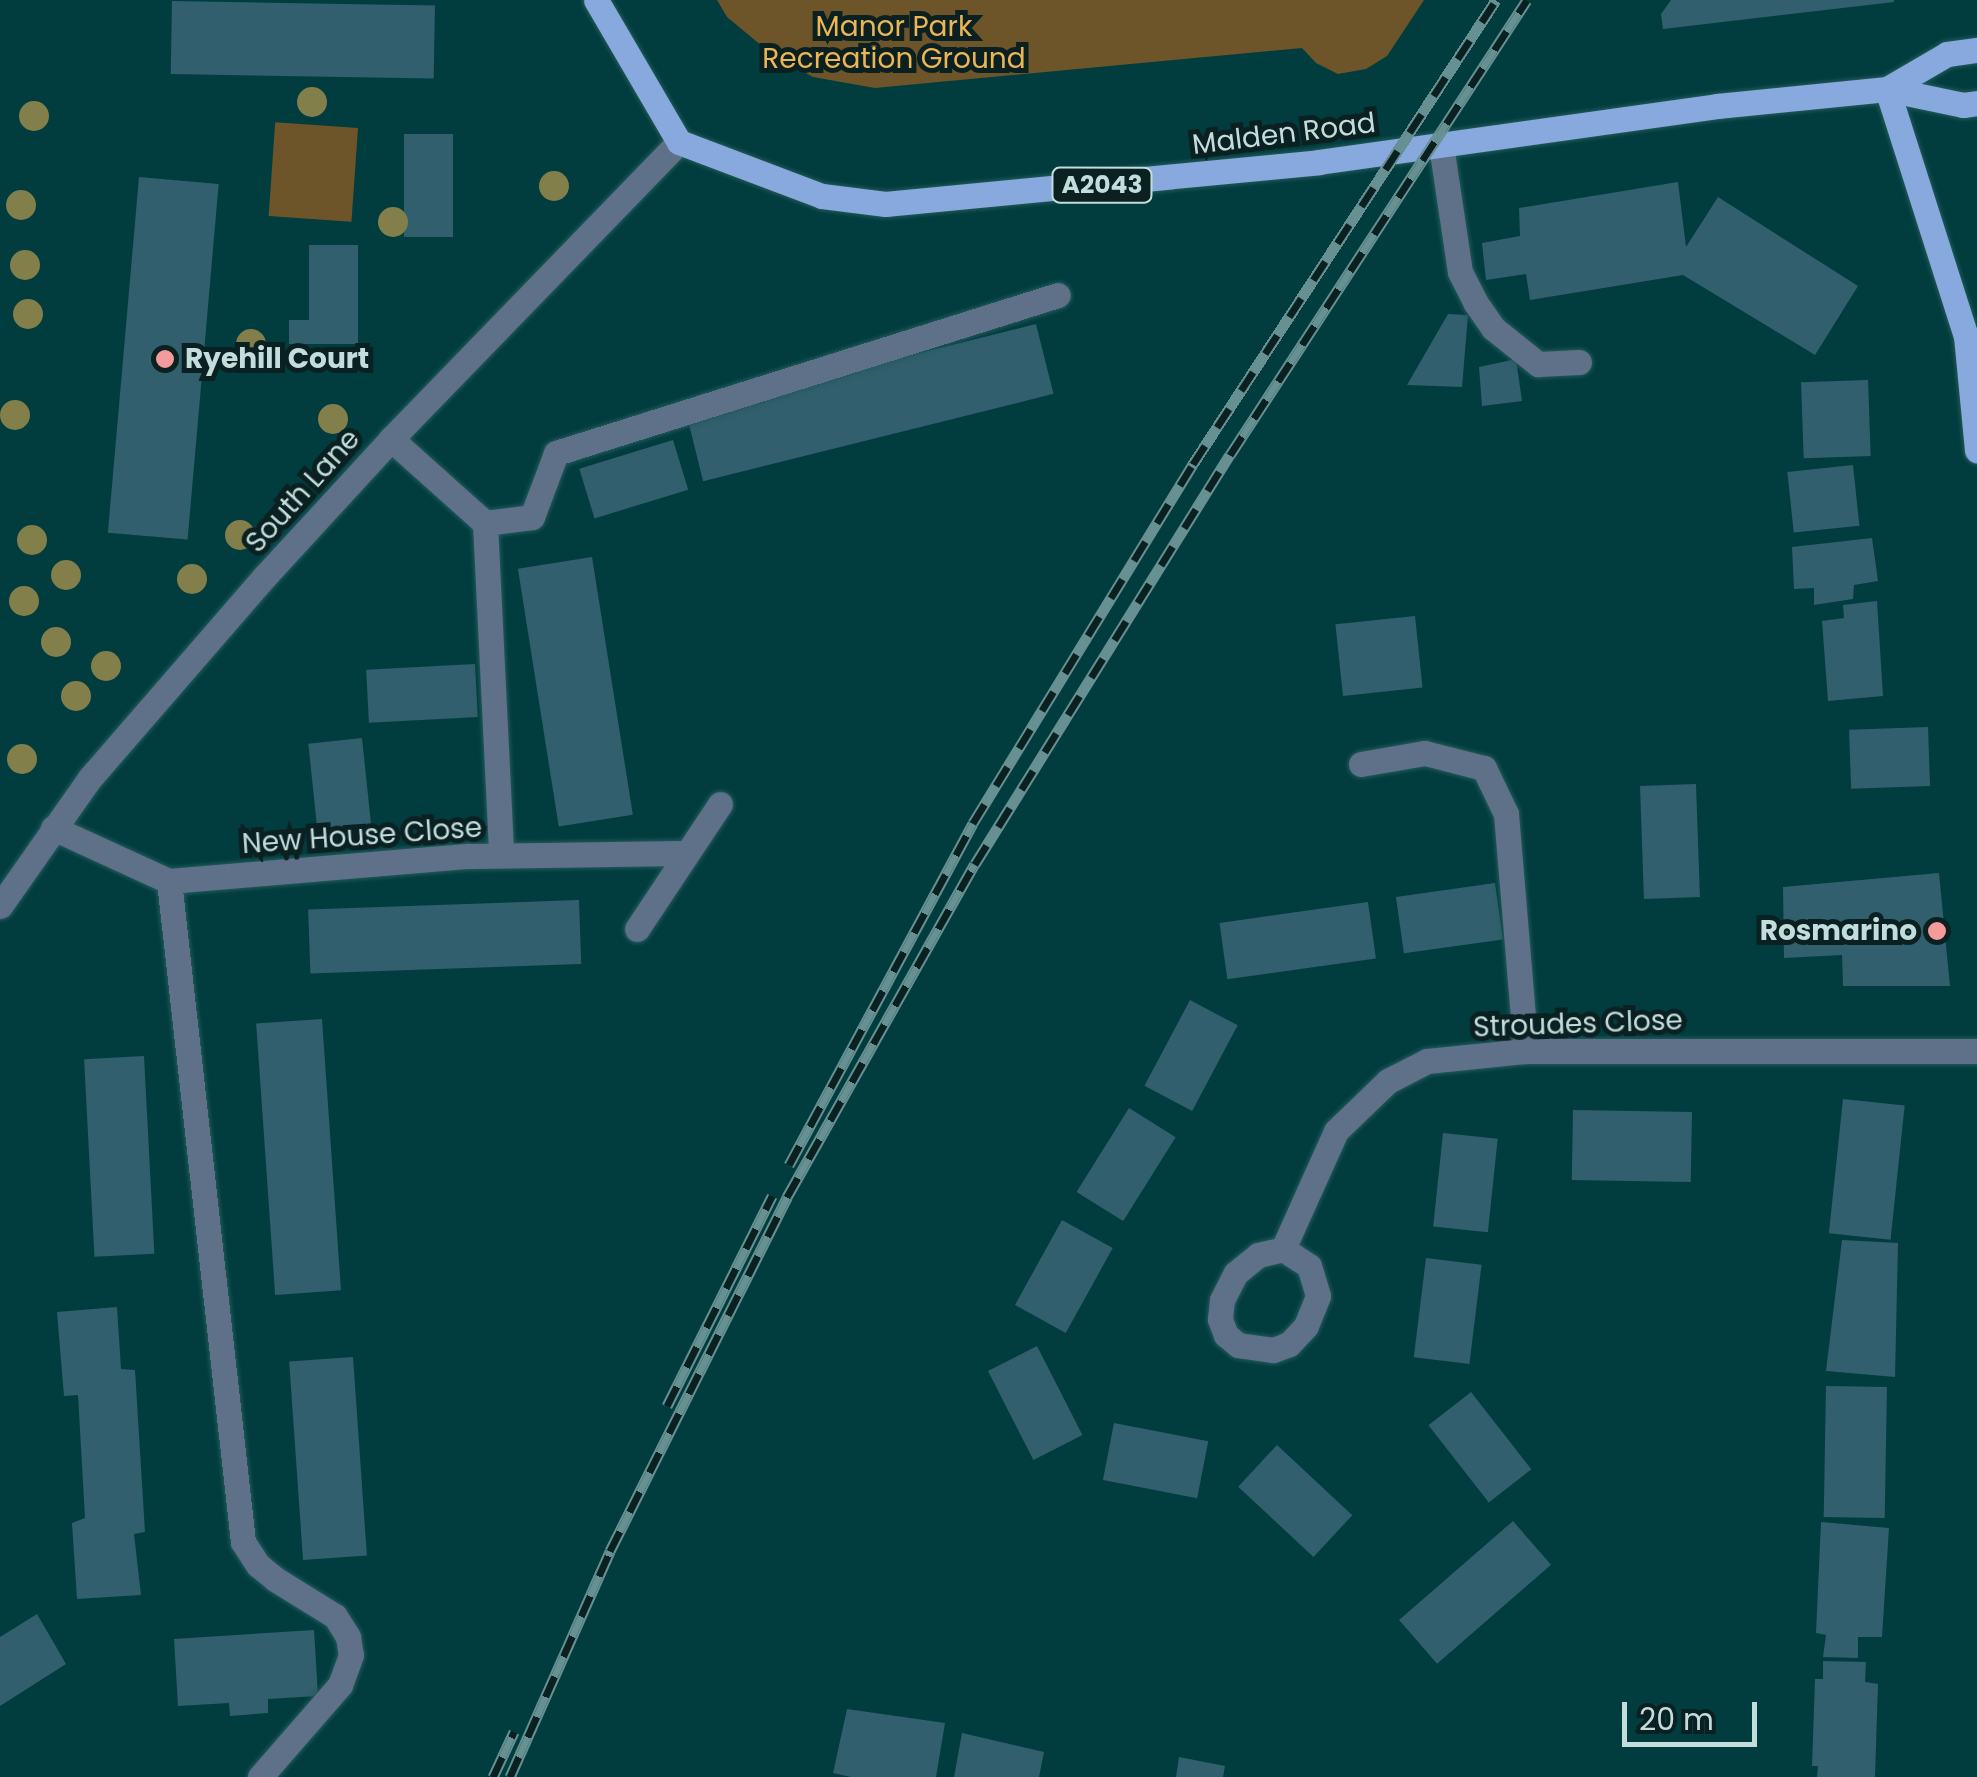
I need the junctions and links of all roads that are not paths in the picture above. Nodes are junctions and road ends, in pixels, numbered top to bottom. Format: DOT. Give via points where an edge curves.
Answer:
graph roads {
  1 [pos="596,0"];
  2 [pos="1977,50"];
  3 [pos="1888,89"];
  4 [pos="1977,103"];
  5 [pos="680,142"];
  6 [pos="1442,145"];
  7 [pos="1058,294"];
  8 [pos="1579,362"];
  9 [pos="392,439"];
  10 [pos="1977,450"];
  11 [pos="485,523"];
  12 [pos="1361,764"];
  13 [pos="720,804"];
  14 [pos="54,828"];
  15 [pos="686,853"];
  16 [pos="501,855"];
  17 [pos="170,881"];
  18 [pos="0,906"];
  19 [pos="636,929"];
  20 [pos="1526,1051"];
  21 [pos="1977,1051"];
  22 [pos="1283,1249"];
  23 [pos="260,1777"];
  1 -- 5 [label="main road"];
  2 -- 3 [label="main road, Malden Road / A2043" via="1947,54"];
  3 -- 4 [label="main road, Malden Road / A2043"];
  3 -- 6 [label="main road, Malden Road / A2043"];
  3 -- 10 [label="main road" via="1966,336"];
  5 -- 6 [label="main road, Malden Road / A2043" via="822,196 885,204"];
  5 -- 9 [label="street, South Lane"];
  6 -- 8 [label="street" via="1460,272 1474,302 1538,364"];
  7 -- 11 [label="street" via="556,453 532,517"];
  9 -- 11 [label="street"];
  9 -- 14 [label="street, South Lane" via="266,575"];
  11 -- 16 [label="street"];
  12 -- 20 [label="street" via="1425,754 1484,768 1506,814"];
  13 -- 15 [label="street"];
  14 -- 17 [label="street, New House Close"];
  14 -- 18 [label="street, South Lane"];
  15 -- 16 [label="street, New House Close"];
  15 -- 19 [label="street"];
  16 -- 17 [label="street, New House Close"];
  17 -- 23 [label="street" via="243,1542 275,1579 335,1616 351,1655 340,1685"];
  20 -- 21 [label="street, Stroudes Close"];
  20 -- 22 [label="street, Stroudes Close" via="1427,1061 1388,1081 1336,1131"];
}
